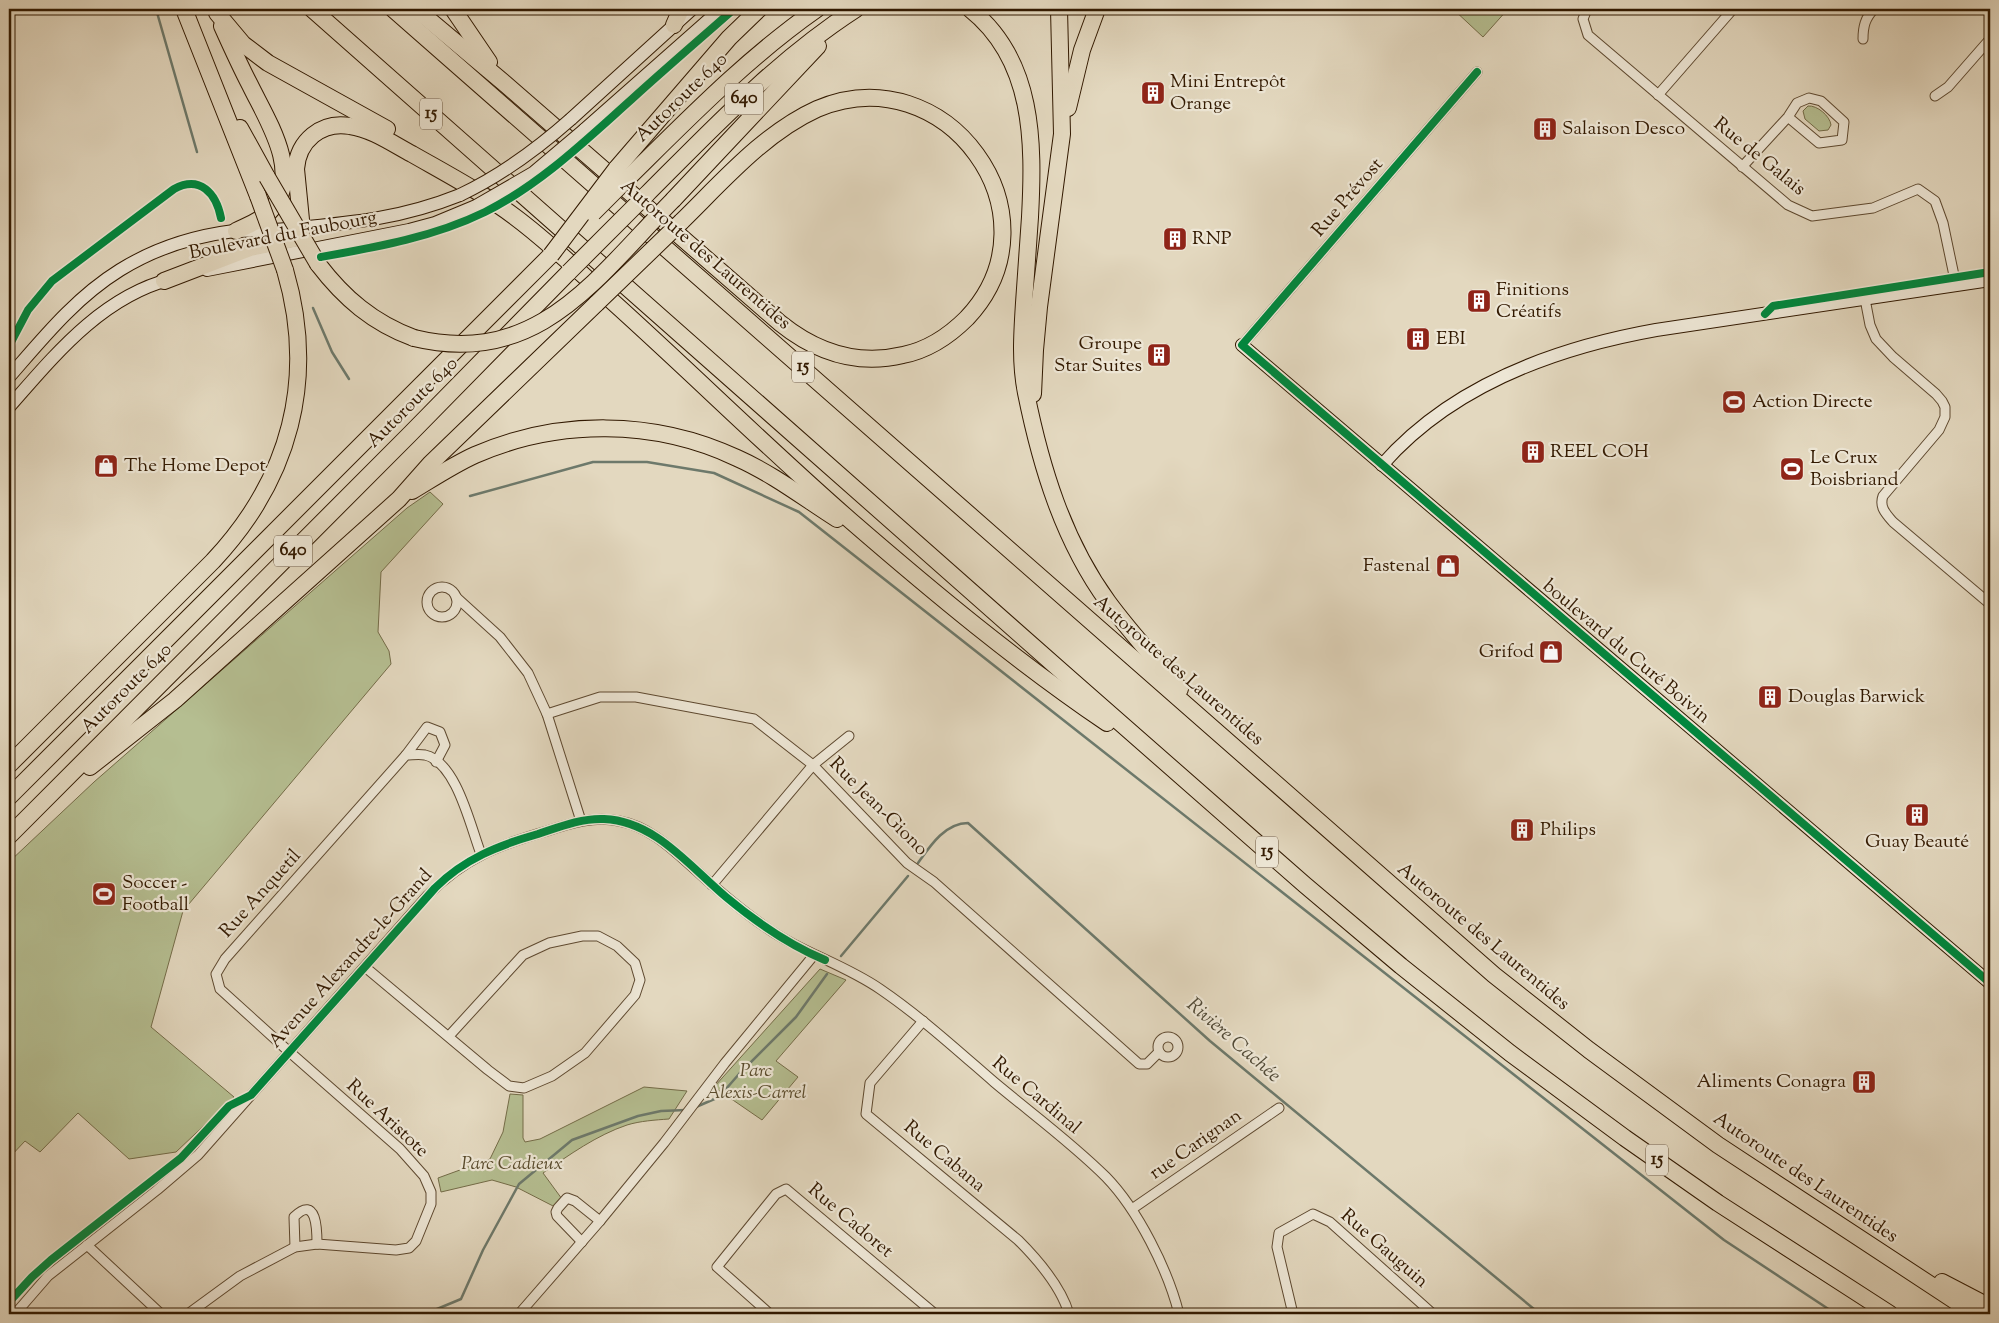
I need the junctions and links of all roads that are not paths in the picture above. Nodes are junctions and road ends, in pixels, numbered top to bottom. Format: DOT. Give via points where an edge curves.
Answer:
graph roads {
  1 [pos="184,9"];
  2 [pos="312,9"];
  3 [pos="393,9"];
  4 [pos="416,9"];
  5 [pos="453,9"];
  6 [pos="680,9"];
  7 [pos="692,9"];
  8 [pos="721,9"];
  9 [pos="760,9"];
  10 [pos="817,9"];
  11 [pos="970,9"];
  12 [pos="1059,9"];
  13 [pos="1097,9"];
  14 [pos="1587,9"];
  15 [pos="1733,9"];
  16 [pos="1874,9"];
  17 [pos="854,10"];
  18 [pos="216,11"];
  19 [pos="674,25"];
  20 [pos="1862,39"];
  21 [pos="1990,39"];
  22 [pos="1477,72"];
  23 [pos="212,80"];
  24 [pos="503,82"];
  25 [pos="1658,95"];
  26 [pos="1935,96"];
  27 [pos="1788,117"];
  28 [pos="1062,134"];
  29 [pos="1742,167"];
  30 [pos="622,174"];
  31 [pos="550,219"];
  32 [pos="302,227"];
  33 [pos="236,231"];
  34 [pos="1990,280"];
  35 [pos="164,281"];
  36 [pos="1956,286"];
  37 [pos="1865,299"];
  38 [pos="1242,346"];
  39 [pos="9,377"];
  40 [pos="9,407"];
  41 [pos="1033,421"];
  42 [pos="1382,465"];
  43 [pos="399,498"];
  44 [pos="884,549"];
  45 [pos="456,597"];
  46 [pos="1990,604"];
  47 [pos="547,714"];
  48 [pos="1211,727"];
  49 [pos="848,736"];
  50 [pos="406,755"];
  51 [pos="10,762"];
  52 [pos="436,762"];
  53 [pos="813,765"];
  54 [pos="1169,766"];
  55 [pos="9,797"];
  56 [pos="33,812"];
  57 [pos="581,821"];
  58 [pos="9,836"];
  59 [pos="481,854"];
  60 [pos="712,884"];
  61 [pos="814,955"];
  62 [pos="365,967"];
  63 [pos="1990,983"];
  64 [pos="922,1021"];
  65 [pos="448,1036"];
  66 [pos="290,1052"];
  67 [pos="1159,1052"];
  68 [pos="1279,1108"];
  69 [pos="1132,1209"];
  70 [pos="600,1221"];
  71 [pos="582,1242"];
  72 [pos="1864,1243"];
  73 [pos="318,1244"];
  74 [pos="87,1245"];
  75 [pos="295,1247"];
  76 [pos="33,1291"];
  77 [pos="1990,1307"];
  78 [pos="9,1314"];
  79 [pos="15,1314"];
  80 [pos="161,1314"];
  81 [pos="188,1314"];
  82 [pos="519,1314"];
  83 [pos="770,1314"];
  84 [pos="935,1314"];
  85 [pos="1069,1314"];
  86 [pos="1179,1314"];
  87 [pos="1293,1314"];
  88 [pos="1433,1314"];
  89 [pos="1890,1314"];
  90 [pos="1975,1314"];
  1 -- 23 [label="highway"];
  2 -- 31 [label="highway, 15"];
  3 -- 48 [label="highway, Autoroute des Laurentides / 15"];
  4 -- 24 [label="highway"];
  5 -- 24 [label="highway"];
  6 -- 19 [label="highway"];
  7 -- 19 [label="street, Boulevard du Faubourg"];
  8 -- 35 [label="street, Boulevard du Faubourg, bridge" via="532,173 476,206 409,230"];
  9 -- 30 [label="highway" via="724,44"];
  10 -- 30 [label="highway, Autoroute 640 / 640" via="780,36"];
  11 -- 41 [label="highway" via="989,27 1010,58 1021,82 1029,118 1031,180 1021,354"];
  12 -- 28 [label="highway"];
  13 -- 28 [label="highway" via="1082,50"];
  14 -- 25 [label="street, Rue de Galais" via="1583,18 1588,35"];
  15 -- 25 [label="street"];
  16 -- 20 [label="street" via="1865,22"];
  17 -- 23 [label="highway, bridge" via="673,200 559,313 518,335 476,344 442,344 414,338 368,315 342,293 318,264"];
  17 -- 56 [label="highway, Autoroute 640 / 640, bridge" via="809,42 756,88 646,195"];
  18 -- 31 [label="highway" via="243,44 273,67"];
  18 -- 33 [label="highway" via="275,137 283,170 279,196 271,210"];
  19 -- 32 [label="street, Boulevard du Faubourg, bridge" via="540,147 491,180 460,195 393,217"];
  21 -- 26 [label="street" via="1948,87"];
  22 -- 38 [label="street, Rue Prévost"];
  23 -- 51 [label="highway, bridge" via="285,270 298,327 298,385 285,445 261,498 218,556"];
  24 -- 43 [label="highway, bridge" via="780,323 808,343 836,354 865,359 886,358 916,351 944,337 982,298 995,270 1001,239 1000,208 986,168 968,142 945,121 911,104 882,98 834,103 796,120 754,152 681,222 596,303 430,464"];
  25 -- 29 [label="street, Rue de Galais"];
  27 -- 27 [label="street" via="1797,103 1809,98 1821,101 1844,122 1842,140 1819,142"];
  27 -- 29 [label="street"];
  28 -- 41 [label="highway" via="1037,329"];
  29 -- 36 [label="street, Rue de Galais" via="1788,205 1812,216 1873,208 1918,189 1935,201"];
  30 -- 55 [label="highway, Autoroute 640 / 640, bridge" via="551,255"];
  31 -- 54 [label="highway, 15"];
  32 -- 33 [label="street, Boulevard du Faubourg"];
  32 -- 35 [label="highway" via="296,239 250,248"];
  32 -- 44 [label="highway" via="297,161 313,134 335,125 351,126 398,146 484,196 530,229"];
  33 -- 39 [label="street, Boulevard du Faubourg" via="174,245 120,270 79,300"];
  34 -- 36 [label="street"];
  35 -- 40 [label="street, Boulevard du Faubourg" via="122,301 85,326 59,350"];
  36 -- 37 [label="street"];
  37 -- 42 [label="street" via="1646,332 1564,352 1513,373 1455,404 1407,439"];
  37 -- 46 [label="street" via="1876,339 1938,396 1946,411 1939,430 1884,496 1883,508 1893,522"];
  38 -- 42 [label="street, boulevard du Curé Boivin"];
  41 -- 48 [label="highway" via="1052,494 1089,572 1116,612"];
  42 -- 63 [label="street, boulevard du Curé Boivin"];
  43 -- 44 [label="highway" via="473,456 517,440 579,429 638,430 682,438 737,458"];
  43 -- 56 [label="highway" via="175,700"];
  44 -- 54 [label="highway" via="1053,686"];
  45 -- 47 [label="street" via="500,637 528,673"];
  47 -- 53 [label="street, Rue Jean-Giono" via="600,698 636,697 754,719"];
  47 -- 57 [label="street"];
  48 -- 72 [label="highway, Autoroute des Laurentides / 15" via="1444,933 1561,1028 1718,1145"];
  49 -- 53 [label="street"];
  50 -- 52 [label="street" via="426,755"];
  50 -- 52 [label="street, Rue Anquetil" via="427,727 440,732 445,746"];
  50 -- 66 [label="street, Rue Anquetil" via="225,959 216,974 220,988"];
  52 -- 59 [label="street" via="442,765 461,795"];
  53 -- 60 [label="street"];
  53 -- 67 [label="street, Rue Jean-Giono" via="907,863 934,882 1139,1064 1147,1064"];
  54 -- 89 [label="highway, 15" via="1341,916 1510,1053 1718,1203"];
  56 -- 58 [label="highway, Autoroute 640 / 640"];
  57 -- 59 [label="street, Avenue Alexandre-le-Grand" via="509,842"];
  57 -- 60 [label="street, Avenue Alexandre-le-Grand" via="610,819 643,828"];
  59 -- 62 [label="street, Avenue Alexandre-le-Grand" via="440,883"];
  60 -- 61 [label="street, Avenue Alexandre-le-Grand" via="766,928"];
  61 -- 64 [label="street, Rue Cardinal" via="878,988"];
  61 -- 70 [label="street"];
  62 -- 65 [label="street"];
  62 -- 66 [label="street, Avenue Alexandre-le-Grand"];
  64 -- 69 [label="street, Rue Cardinal" via="1093,1165"];
  64 -- 85 [label="street, Rue Cabana" via="870,1083 866,1114 1018,1240 1042,1268"];
  65 -- 65 [label="street" via="509,1086 524,1088 552,1076 585,1053 636,995 640,980 635,963 617,946 598,936 549,943 523,955"];
  66 -- 73 [label="street, Rue Aristote" via="400,1149 424,1176 431,1192 431,1204 416,1241 409,1248 396,1250"];
  66 -- 74 [label="street, Avenue Alexandre-le-Grand" via="192,1161"];
  68 -- 69 [label="street, rue Carignan"];
  69 -- 86 [label="street, Rue Cardinal" via="1157,1254"];
  70 -- 71 [label="street"];
  70 -- 71 [label="street" via="575,1201 567,1198 561,1204 557,1216"];
  71 -- 82 [label="street"];
  72 -- 77 [label="highway"];
  72 -- 90 [label="highway, Autoroute des Laurentides / 15"];
  73 -- 75 [label="street, Rue Aristote"];
  73 -- 75 [label="street" via="316,1218 312,1212 306,1211 294,1217"];
  74 -- 76 [label="street, Avenue Alexandre-le-Grand"];
  74 -- 80 [label="street"];
  75 -- 81 [label="street, Rue Aristote" via="240,1276"];
  76 -- 78 [label="street, Avenue Alexandre-le-Grand"];
  76 -- 79 [label="street, Avenue Alexandre-le-Grand"];
  83 -- 84 [label="street, Rue Cadoret" via="717,1267 776,1194 786,1189"];
  87 -- 88 [label="street, Rue Gauguin" via="1277,1247 1279,1233 1313,1214 1330,1222"];
}
